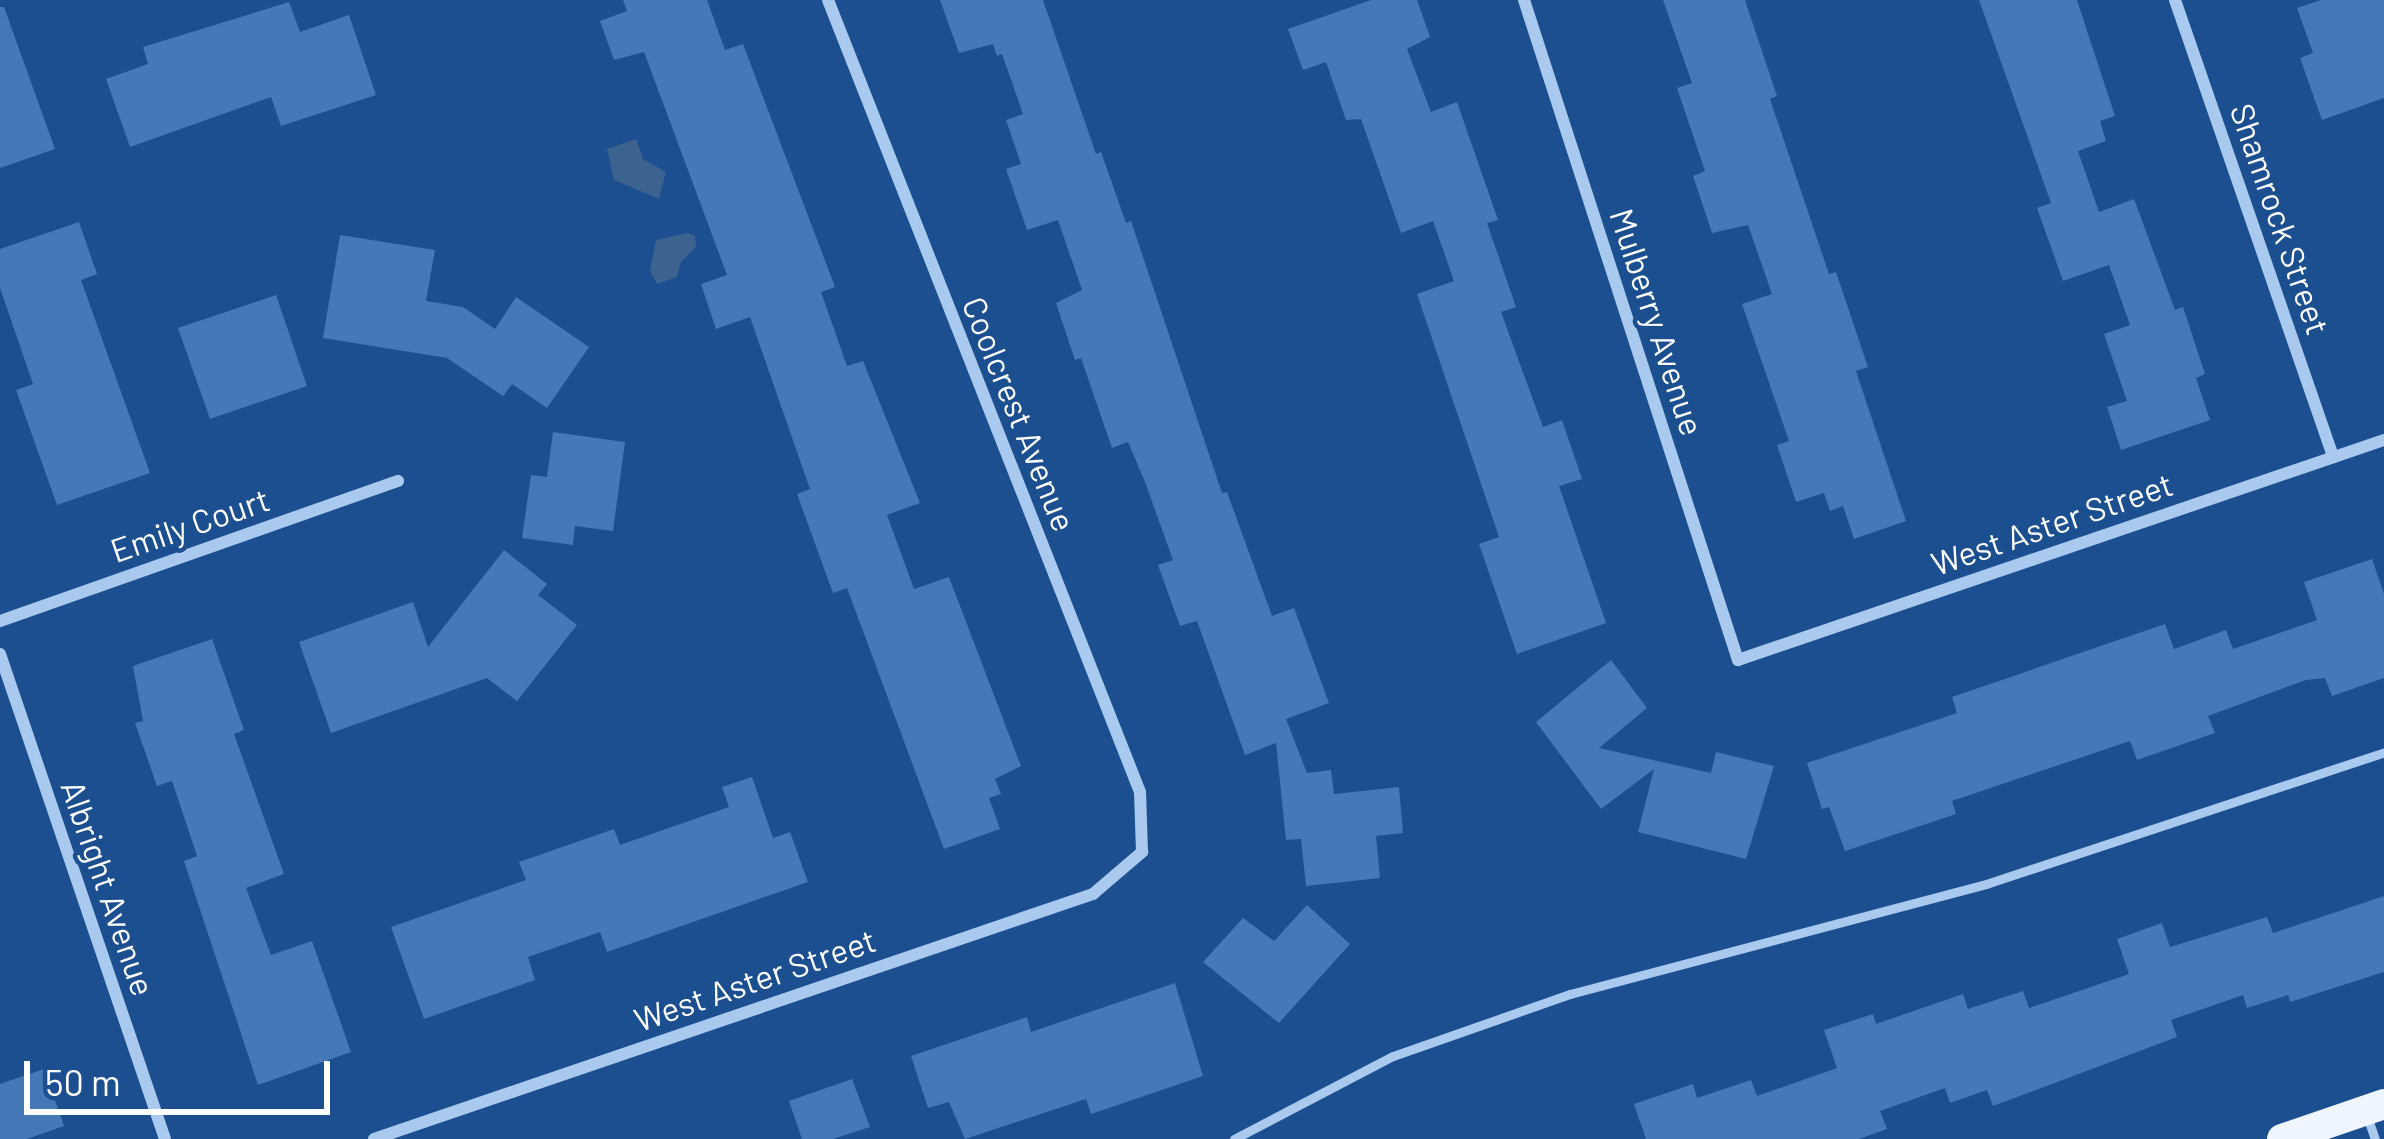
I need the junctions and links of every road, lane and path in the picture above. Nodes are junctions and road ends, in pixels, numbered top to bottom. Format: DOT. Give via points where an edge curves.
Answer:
graph roads {
  1 [pos="828,0"];
  2 [pos="1524,0"];
  3 [pos="2175,0"];
  4 [pos="2384,440"];
  5 [pos="2333,457"];
  6 [pos="398,481"];
  7 [pos="0,621"];
  8 [pos="0,654"];
  9 [pos="1738,660"];
  10 [pos="2384,752"];
  11 [pos="1142,852"];
  12 [pos="2375,1118"];
  13 [pos="165,1139"];
  14 [pos="374,1139"];
  15 [pos="1234,1139"];
  16 [pos="2282,1139"];
  1 -- 11 [label="street, Coolcrest Avenue" via="1140,792"];
  2 -- 9 [label="street, Mulberry Avenue"];
  3 -- 5 [label="street, Shamrock Street"];
  4 -- 5 [label="street, West Aster Street"];
  5 -- 9 [label="street, West Aster Street"];
  6 -- 7 [label="street, Emily Court"];
  8 -- 13 [label="street, Albright Avenue"];
  10 -- 15 [label="lane" via="1986,884 1570,994 1393,1056"];
  11 -- 14 [label="street, West Aster Street" via="1093,894"];
  12 -- 16 [label="main road"];
}
